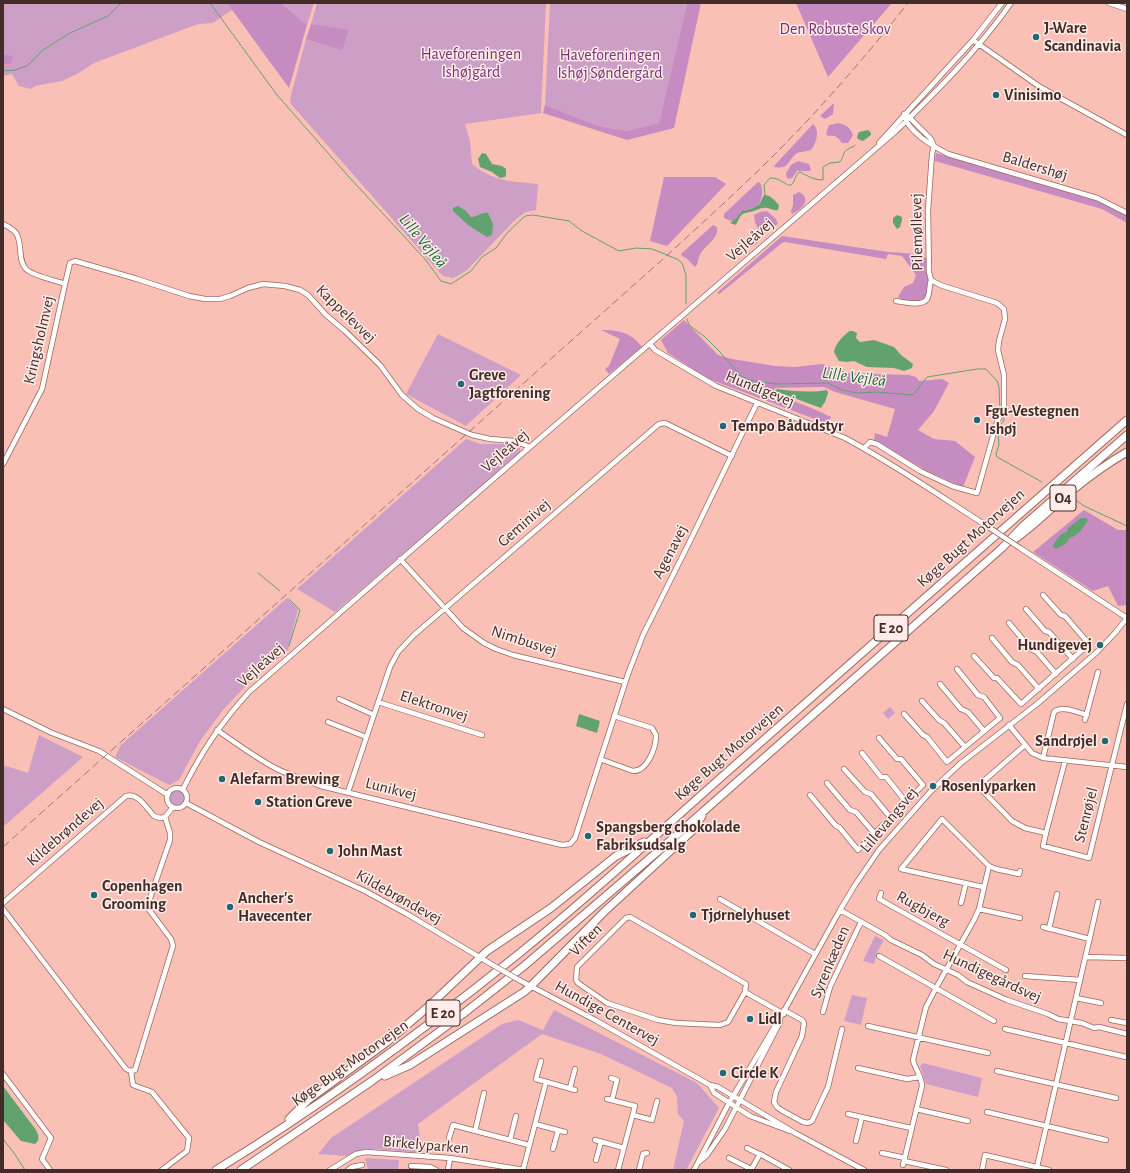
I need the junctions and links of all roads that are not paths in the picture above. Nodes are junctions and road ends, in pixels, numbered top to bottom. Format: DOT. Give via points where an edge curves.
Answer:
graph roads {
  1 [pos="1011,3"];
  2 [pos="1109,3"];
  3 [pos="999,4"];
  4 [pos="1126,6"];
  5 [pos="1006,10"];
  6 [pos="973,40"];
  7 [pos="978,45"];
  8 [pos="904,114"];
  9 [pos="910,117"];
  10 [pos="906,121"];
  11 [pos="1127,135"];
  12 [pos="934,146"];
  13 [pos="869,155"];
  14 [pos="1127,213"];
  15 [pos="3,224"];
  16 [pos="931,280"];
  17 [pos="64,284"];
  18 [pos="896,301"];
  19 [pos="650,344"];
  20 [pos="758,403"];
  21 [pos="1127,420"];
  22 [pos="1127,435"];
  23 [pos="530,447"];
  24 [pos="864,448"];
  25 [pos="1127,452"];
  26 [pos="732,456"];
  27 [pos="3,464"];
  28 [pos="1002,548"];
  29 [pos="400,559"];
  30 [pos="1043,595"];
  31 [pos="445,608"];
  32 [pos="1026,609"];
  33 [pos="1127,618"];
  34 [pos="1009,623"];
  35 [pos="992,638"];
  36 [pos="974,656"];
  37 [pos="1073,659"];
  38 [pos="957,669"];
  39 [pos="1098,672"];
  40 [pos="1056,674"];
  41 [pos="625,682"];
  42 [pos="940,684"];
  43 [pos="1039,689"];
  44 [pos="1031,696"];
  45 [pos="339,699"];
  46 [pos="922,701"];
  47 [pos="378,702"];
  48 [pos="1037,704"];
  49 [pos="1127,704"];
  50 [pos="3,709"];
  51 [pos="904,714"];
  52 [pos="374,715"];
  53 [pos="1087,715"];
  54 [pos="614,716"];
  55 [pos="1085,720"];
  56 [pos="328,722"];
  57 [pos="1009,726"];
  58 [pos="217,730"];
  59 [pos="984,731"];
  60 [pos="482,735"];
  61 [pos="366,737"];
  62 [pos="879,738"];
  63 [pos="1025,745"];
  64 [pos="965,747"];
  65 [pos="862,753"];
  66 [pos="955,755"];
  67 [pos="1043,758"];
  68 [pos="600,759"];
  69 [pos="1064,761"];
  70 [pos="961,763"];
  71 [pos="1112,766"];
  72 [pos="1127,767"];
  73 [pos="844,769"];
  74 [pos="828,783"];
  75 [pos="182,789"];
  76 [pos="348,792"];
  77 [pos="916,793"];
  78 [pos="168,794"];
  79 [pos="810,795"];
  80 [pos="922,801"];
  81 [pos="906,802"];
  82 [pos="186,803"];
  83 [pos="709,806"];
  84 [pos="173,807"];
  85 [pos="165,817"];
  86 [pos="890,818"];
  87 [pos="1046,833"];
  88 [pos="875,834"];
  89 [pos="654,836"];
  90 [pos="570,844"];
  91 [pos="989,866"];
  92 [pos="1020,871"];
  93 [pos="966,883"];
  94 [pos="983,887"];
  95 [pos="881,893"];
  96 [pos="1057,894"];
  97 [pos="720,899"];
  98 [pos="1098,902"];
  99 [pos="3,903"];
  100 [pos="961,903"];
  101 [pos="3,909"];
  102 [pos="979,909"];
  103 [pos="840,910"];
  104 [pos="1020,918"];
  105 [pos="861,922"];
  106 [pos="1043,927"];
  107 [pos="1049,929"];
  108 [pos="1090,939"];
  109 [pos="960,944"];
  110 [pos="815,954"];
  111 [pos="879,956"];
  112 [pos="1086,957"];
  113 [pos="480,958"];
  114 [pos="1127,958"];
  115 [pos="491,964"];
  116 [pos="946,970"];
  117 [pos="1006,970"];
  118 [pos="1025,976"];
  119 [pos="1080,980"];
  120 [pos="531,986"];
  121 [pos="936,988"];
  122 [pos="745,992"];
  123 [pos="1076,998"];
  124 [pos="1101,1003"];
  125 [pos="784,1012"];
  126 [pos="824,1012"];
  127 [pos="994,1020"];
  128 [pos="1111,1020"];
  129 [pos="1071,1021"];
  130 [pos="1125,1023"];
  131 [pos="868,1026"];
  132 [pos="842,1029"];
  133 [pos="1005,1029"];
  134 [pos="1121,1032"];
  135 [pos="1127,1034"];
  136 [pos="919,1037"];
  137 [pos="1066,1043"];
  138 [pos="988,1053"];
  139 [pos="1126,1057"];
  140 [pos="541,1061"];
  141 [pos="858,1068"];
  142 [pos="575,1069"];
  143 [pos="997,1070"];
  144 [pos="131,1071"];
  145 [pos="3,1074"];
  146 [pos="920,1077"];
  147 [pos="611,1078"];
  148 [pos="372,1082"];
  149 [pos="546,1082"];
  150 [pos="1056,1084"];
  151 [pos="710,1085"];
  152 [pos="484,1093"];
  153 [pos="733,1096"];
  154 [pos="1116,1098"];
  155 [pos="740,1100"];
  156 [pos="657,1101"];
  157 [pos="729,1103"];
  158 [pos="736,1108"];
  159 [pos="916,1109"];
  160 [pos="987,1112"];
  161 [pos="848,1114"];
  162 [pos="633,1115"];
  163 [pos="516,1116"];
  164 [pos="862,1117"];
  165 [pos="968,1121"];
  166 [pos="534,1124"];
  167 [pos="1047,1126"];
  168 [pos="911,1128"];
  169 [pos="280,1129"];
  170 [pos="475,1131"];
  171 [pos="558,1131"];
  172 [pos="565,1132"];
  173 [pos="795,1133"];
  174 [pos="450,1138"];
  175 [pos="510,1140"];
  176 [pos="595,1140"];
  177 [pos="1106,1140"];
  178 [pos="856,1141"];
  179 [pos="601,1142"];
  180 [pos="529,1145"];
  181 [pos="624,1148"];
  182 [pos="747,1148"];
  183 [pos="553,1149"];
  184 [pos="647,1153"];
  185 [pos="882,1153"];
  186 [pos="759,1154"];
  187 [pos="450,1158"];
  188 [pos="730,1158"];
  189 [pos="596,1160"];
  190 [pos="904,1161"];
  191 [pos="699,1162"];
  192 [pos="1020,1163"];
  193 [pos="362,1165"];
  194 [pos="411,1166"];
  195 [pos="1037,1167"];
  196 [pos="50,1170"];
  197 [pos="162,1170"];
  198 [pos="216,1170"];
  199 [pos="240,1170"];
  200 [pos="330,1170"];
  201 [pos="348,1170"];
  202 [pos="436,1170"];
  203 [pos="448,1170"];
  204 [pos="524,1170"];
  205 [pos="620,1170"];
  206 [pos="639,1170"];
  207 [pos="694,1170"];
  208 [pos="751,1170"];
  209 [pos="789,1170"];
  210 [pos="864,1170"];
  211 [pos="946,1170"];
  212 [pos="982,1170"];
  213 [pos="1018,1170"];
  214 [pos="1049,1170"];
  1 -- 5 [label="street, Vejleåvej"];
  2 -- 4 [label="street"];
  3 -- 5 [label="street"];
  3 -- 6 [label="street, Vejleåvej"];
  5 -- 7 [label="street, Vejleåvej"];
  6 -- 7 [label="street"];
  6 -- 8 [label="street, Vejleåvej"];
  7 -- 9 [label="street, Vejleåvej"];
  7 -- 11 [label="street" via="1040,86"];
  8 -- 9 [label="street, Baldershøj"];
  8 -- 10 [label="street, Baldershøj"];
  8 -- 13 [label="street, Vejleåvej"];
  9 -- 10 [label="street, Vejleåvej"];
  9 -- 12 [label="street, Baldershøj" via="931,139"];
  10 -- 12 [label="street, Baldershøj" via="927,143"];
  10 -- 13 [label="street, Vejleåvej"];
  12 -- 14 [label="street, Baldershøj" via="948,154 1096,198"];
  12 -- 16 [label="street, Pilemøllevej" via="928,210"];
  13 -- 19 [label="street, Vejleåvej"];
  15 -- 17 [label="street" via="18,237 22,262 31,273"];
  16 -- 18 [label="street" via="926,301 920,304"];
  16 -- 24 [label="street, Pilemøllevej" via="997,303 1004,309 1005,319 998,350 1004,375 1004,408 976,493 952,486 920,471 877,444 870,442"];
  17 -- 23 [label="street, Kappelevvej" via="70,263 75,261 205,299 220,299 262,284 300,290 308,294 326,315 380,365 402,395 418,409 472,435 514,440"];
  17 -- 27 [label="street, Kringsholmvej" via="42,389"];
  19 -- 20 [label="street, Hundigevej" via="655,350 716,386"];
  19 -- 23 [label="street, Vejleåvej"];
  20 -- 24 [label="street, Hundigevej"];
  20 -- 26 [label="street, Agenavej"];
  21 -- 89 [label="highway, Køge Bugt Motorvejen / E 20"];
  22 -- 28 [label="highway, Køge Bugt Motorvejen / E 20" via="1022,527"];
  23 -- 29 [label="street, Vejleåvej"];
  24 -- 33 [label="street, Hundigevej, bridge"];
  25 -- 28 [label="highway, O4" via="1098,470 1025,532"];
  26 -- 31 [label="street, Geminivej" via="665,423 659,424"];
  26 -- 41 [label="street, Agenavej" via="643,634"];
  28 -- 83 [label="highway, Køge Bugt Motorvejen / E 20"];
  29 -- 31 [label="street, Nimbusvej"];
  29 -- 58 [label="street, Vejleåvej" via="249,692"];
  30 -- 37 [label="street" via="1089,644"];
  31 -- 41 [label="street, Nimbusvej" via="463,628 496,649"];
  31 -- 47 [label="street, Geminivej" via="398,652"];
  32 -- 37 [label="street"];
  33 -- 48 [label="street, Lillevangsvej" via="1097,652"];
  34 -- 40 [label="street"];
  35 -- 43 [label="street"];
  36 -- 44 [label="street" via="1021,704"];
  37 -- 40 [label="street"];
  38 -- 59 [label="street" via="1000,718"];
  39 -- 53 [label="street"];
  40 -- 43 [label="street"];
  41 -- 54 [label="street, Agenavej"];
  42 -- 59 [label="street"];
  43 -- 44 [label="street"];
  44 -- 48 [label="street"];
  45 -- 52 [label="street"];
  46 -- 64 [label="street"];
  47 -- 52 [label="street, Geminivej"];
  47 -- 60 [label="street, Elektronvej"];
  48 -- 57 [label="street, Lillevangsvej"];
  49 -- 71 [label="street"];
  50 -- 78 [label="street" via="99,751"];
  51 -- 66 [label="street" via="947,762"];
  52 -- 61 [label="street, Geminivej"];
  53 -- 55 [label="street"];
  53 -- 67 [label="street" via="1061,708 1055,710"];
  54 -- 68 [label="street, Agenavej"];
  54 -- 68 [label="street" via="652,728 656,735 653,750 638,771"];
  56 -- 61 [label="street"];
  57 -- 63 [label="street"];
  57 -- 70 [label="street, Lillevangsvej"];
  58 -- 75 [label="street, Vejleåvej"];
  58 -- 76 [label="street, Lunikvej" via="278,769 321,786"];
  59 -- 64 [label="street"];
  61 -- 76 [label="street, Geminivej"];
  62 -- 77 [label="street" via="923,785"];
  63 -- 67 [label="street" via="1032,753"];
  63 -- 87 [label="street" via="978,786 1012,821"];
  64 -- 66 [label="street"];
  65 -- 81 [label="street"];
  66 -- 70 [label="street"];
  67 -- 69 [label="street"];
  68 -- 90 [label="street, Agenavej" via="575,838"];
  69 -- 71 [label="street"];
  69 -- 87 [label="street"];
  70 -- 80 [label="street, Lillevangsvej"];
  71 -- 72 [label="street"];
  71 -- 87 [label="street, Stenrøjel" via="1089,858 1043,846"];
  73 -- 86 [label="street" via="865,792 871,794"];
  74 -- 88 [label="street" via="850,810 856,812"];
  75 -- 78 [label="street" via="176,788"];
  75 -- 82 [label="street" via="187,796"];
  76 -- 90 [label="street, Lunikvej" via="562,845"];
  77 -- 80 [label="street"];
  77 -- 81 [label="street"];
  78 -- 84 [label="street" via="169,803"];
  79 -- 88 [label="street" via="858,850"];
  80 -- 103 [label="street, Lillevangsvej" via="879,850"];
  81 -- 86 [label="street"];
  82 -- 84 [label="street" via="179,808"];
  82 -- 113 [label="street, Kildebrøndevej" via="259,842 407,914"];
  83 -- 120 [label="highway" via="692,831 604,912"];
  83 -- 148 [label="highway, Køge Bugt Motorvejen / E 20" via="524,966"];
  84 -- 85 [label="street"];
  85 -- 99 [label="street, Kildebrøndevej" via="154,816 137,797 126,796"];
  85 -- 144 [label="street" via="170,840 147,907 171,939 173,946 137,1066"];
  86 -- 88 [label="street"];
  89 -- 113 [label="highway" via="616,856 551,908"];
  89 -- 169 [label="highway, Køge Bugt Motorvejen / E 20" via="562,917 455,1004 368,1069"];
  91 -- 92 [label="street, Rugbjerg" via="1019,874"];
  91 -- 93 [label="street, Rugbjerg" via="942,820 900,869"];
  91 -- 94 [label="street, Rugbjerg"];
  93 -- 94 [label="street, Rugbjerg"];
  93 -- 100 [label="street, Rugbjerg"];
  94 -- 102 [label="street, Rugbjerg"];
  95 -- 109 [label="street, Rugbjerg" via="879,899"];
  96 -- 107 [label="street"];
  97 -- 110 [label="street"];
  98 -- 108 [label="street"];
  101 -- 144 [label="street" via="126,1069"];
  102 -- 104 [label="street"];
  102 -- 109 [label="street, Rugbjerg"];
  103 -- 105 [label="street, Hundigegårdsvej"];
  103 -- 110 [label="street, Lillevangsvej"];
  105 -- 116 [label="street, Hundigegårdsvej"];
  105 -- 126 [label="street, Syrenkæden" via="830,986"];
  106 -- 107 [label="street"];
  107 -- 108 [label="street"];
  108 -- 112 [label="street"];
  109 -- 116 [label="street, Rugbjerg"];
  109 -- 117 [label="street, Rugbjerg"];
  110 -- 125 [label="street, Lillevangsvej"];
  111 -- 121 [label="street" via="899,970"];
  112 -- 114 [label="street"];
  112 -- 119 [label="street"];
  113 -- 115 [label="street, Kildebrøndevej"];
  113 -- 169 [label="highway" via="387,1042 308,1100"];
  115 -- 120 [label="street, Hundige Centervej, bridge"];
  116 -- 121 [label="street, Rugbjerg"];
  116 -- 129 [label="street, Hundigegårdsvej" via="1007,1000 1058,1019"];
  118 -- 119 [label="street"];
  119 -- 123 [label="street"];
  120 -- 148 [label="highway" via="410,1065"];
  120 -- 151 [label="street, Hundige Centervej"];
  121 -- 127 [label="street"];
  121 -- 136 [label="street, Rugbjerg" via="926,1007"];
  122 -- 122 [label="street, Viften" via="746,984 742,981 630,917 626,918 576,970 578,983 607,1003 629,1012 668,1022 724,1024 731,1018"];
  122 -- 125 [label="street, Viften"];
  123 -- 124 [label="street"];
  123 -- 129 [label="street"];
  125 -- 132 [label="street, Viften" via="802,1020 803,1029 774,1102 777,1107 803,1122 812,1121 826,1092"];
  125 -- 153 [label="street, Lillevangsvej"];
  125 -- 155 [label="street, Lillevangsvej"];
  128 -- 130 [label="street"];
  129 -- 134 [label="street, Hundigegårdsvej"];
  129 -- 137 [label="street"];
  130 -- 134 [label="street"];
  131 -- 136 [label="street"];
  133 -- 137 [label="street"];
  134 -- 135 [label="street, Hundigegårdsvej"];
  136 -- 138 [label="street"];
  136 -- 146 [label="street, Rugbjerg" via="913,1060"];
  137 -- 139 [label="street"];
  137 -- 150 [label="street"];
  140 -- 149 [label="street" via="536,1079"];
  141 -- 146 [label="street" via="907,1079"];
  142 -- 149 [label="street" via="572,1089"];
  143 -- 150 [label="street"];
  144 -- 197 [label="street" via="133,1085 152,1092 188,1138 187,1152"];
  145 -- 196 [label="street" via="51,1138 42,1159"];
  146 -- 159 [label="street" via="922,1086"];
  147 -- 162 [label="street" via="617,1080 609,1099 635,1106"];
  148 -- 199 [label="highway, Køge Bugt Motorvejen / E 20"];
  149 -- 166 [label="street, Birkelyparken"];
  150 -- 154 [label="street"];
  150 -- 167 [label="street"];
  151 -- 153 [label="street, Hundige Centervej"];
  151 -- 157 [label="street, Hundige Centervej" via="714,1093"];
  152 -- 170 [label="street, Birkelyparken"];
  153 -- 155 [label="street, Hundige Centervej"];
  153 -- 157 [label="street, Lillevangsvej"];
  155 -- 158 [label="street, Lillevangsvej"];
  155 -- 173 [label="street, Hundige Centervej"];
  156 -- 162 [label="street" via="652,1120"];
  157 -- 158 [label="street, Hundige Centervej"];
  157 -- 191 [label="street, Lillevangsvej"];
  158 -- 173 [label="street, Hundige Centervej" via="758,1120"];
  158 -- 191 [label="street, Lillevangsvej" via="719,1139"];
  159 -- 165 [label="street"];
  159 -- 168 [label="street"];
  160 -- 167 [label="street"];
  161 -- 164 [label="street"];
  162 -- 181 [label="street"];
  163 -- 175 [label="street"];
  164 -- 168 [label="street"];
  164 -- 178 [label="street"];
  166 -- 171 [label="street"];
  166 -- 180 [label="street, Birkelyparken"];
  167 -- 177 [label="street"];
  167 -- 195 [label="street"];
  168 -- 190 [label="street"];
  169 -- 198 [label="highway, Køge Bugt Motorvejen / E 20"];
  170 -- 174 [label="street, Birkelyparken" via="453,1125"];
  170 -- 175 [label="street, Birkelyparken"];
  171 -- 172 [label="street"];
  171 -- 183 [label="street"];
  173 -- 210 [label="street, Hundige Centervej"];
  175 -- 180 [label="street, Birkelyparken"];
  176 -- 179 [label="street"];
  179 -- 181 [label="street"];
  179 -- 189 [label="street"];
  180 -- 204 [label="street, Birkelyparken"];
  181 -- 205 [label="street"];
  182 -- 186 [label="street"];
  184 -- 206 [label="street" via="643,1154"];
  185 -- 190 [label="street"];
  186 -- 208 [label="street"];
  186 -- 209 [label="street"];
  187 -- 200 [label="street, Birkelyparken" via="366,1152 356,1154"];
  187 -- 203 [label="street"];
  187 -- 204 [label="street, Birkelyparken"];
  188 -- 208 [label="street"];
  190 -- 211 [label="street"];
  191 -- 207 [label="street, Lillevangsvej"];
  192 -- 195 [label="street"];
  192 -- 212 [label="street" via="984,1153"];
  192 -- 213 [label="street"];
  193 -- 201 [label="street"];
  194 -- 202 [label="street" via="430,1167"];
  195 -- 214 [label="street"];
}
